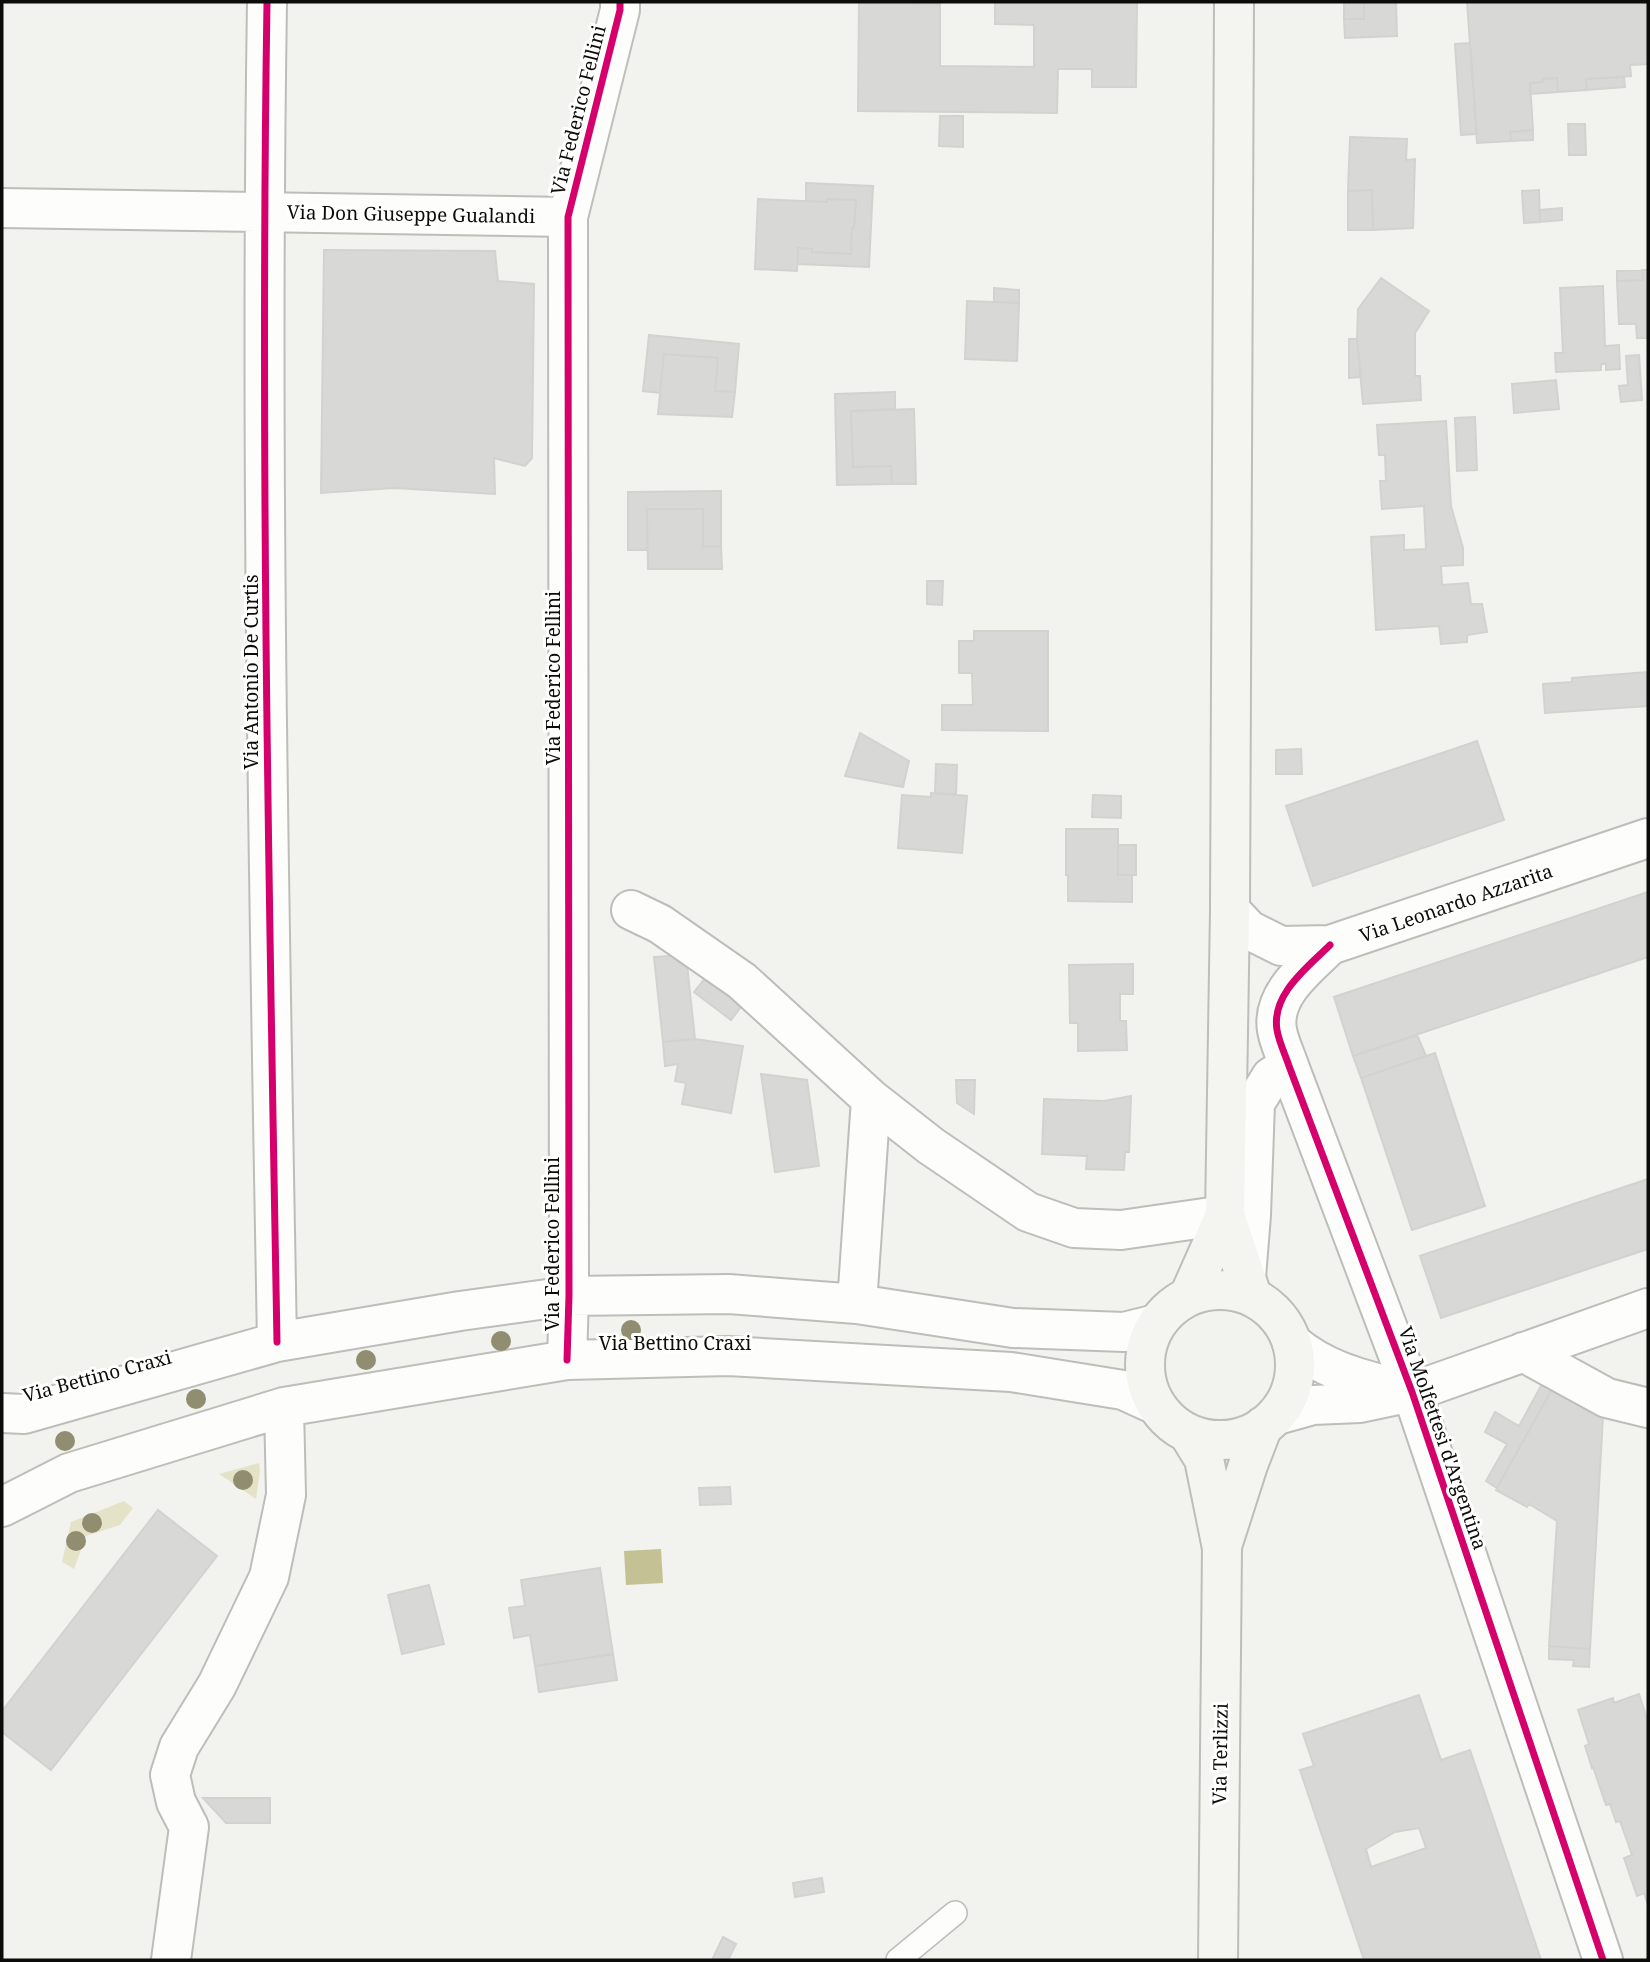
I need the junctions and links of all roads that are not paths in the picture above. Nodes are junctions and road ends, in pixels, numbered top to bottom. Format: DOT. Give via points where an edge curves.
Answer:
graph roads {
  1 [pos="267,2"];
  2 [pos="620,2"];
  3 [pos="1234,2"];
  4 [pos="2,208"];
  5 [pos="263,211"];
  6 [pos="568,217"];
  7 [pos="1648,838"];
  8 [pos="631,910"];
  9 [pos="1230,910"];
  10 [pos="1330,945"];
  11 [pos="1289,1066"];
  12 [pos="871,1099"];
  13 [pos="1225,1215"];
  14 [pos="1249,1286"];
  15 [pos="569,1296"];
  16 [pos="1189,1296"];
  17 [pos="857,1304"];
  18 [pos="1648,1308"];
  19 [pos="1156,1324"];
  20 [pos="277,1342"];
  21 [pos="1293,1343"];
  22 [pos="1523,1352"];
  23 [pos="567,1360"];
  24 [pos="1412,1392"];
  25 [pos="1156,1405"];
  26 [pos="285,1407"];
  27 [pos="1648,1408"];
  28 [pos="2,1412"];
  29 [pos="1270,1421"];
  30 [pos="1188,1433"];
  31 [pos="2,1435"];
  32 [pos="2,1507"];
  33 [pos="1222,1548"];
  34 [pos="956,1913"];
  35 [pos="171,1960"];
  36 [pos="898,1960"];
  37 [pos="1218,1960"];
  38 [pos="1603,1960"];
  1 -- 5 [label="street, Via Antonio De Curtis"];
  2 -- 6 [label="street, Via Federico Fellini"];
  3 -- 9 [label="main road"];
  4 -- 5 [label="street, Via Don Giuseppe Gualandi"];
  5 -- 6 [label="street, Via Don Giuseppe Gualandi"];
  5 -- 20 [label="street, Via Antonio De Curtis"];
  6 -- 15 [label="street, Via Federico Fellini"];
  7 -- 10 [label="street, Via Leonardo Azzarita"];
  8 -- 12 [label="street" via="660,924 742,981"];
  9 -- 10 [label="street, Via Leonardo Azzarita" via="1250,930 1281,946"];
  9 -- 13 [label="main road"];
  10 -- 11 [label="street, Via Molfettesi d'Argentina" via="1280,1000 1276,1028"];
  11 -- 14 [label="street" via="1271,1077 1255,1103"];
  11 -- 24 [label="street, Via Molfettesi d'Argentina"];
  12 -- 13 [label="street" via="1028,1212 1074,1228 1121,1230"];
  12 -- 17 [label="street"];
  13 -- 14 [label="main road"];
  13 -- 16 [label="main road"];
  14 -- 16 [label="main road"];
  14 -- 21 [label="main road" via="1284,1324"];
  15 -- 17 [label="street, Via Bettino Craxi" via="729,1294"];
  15 -- 20 [label="street, Via Bettino Craxi"];
  15 -- 23 [label="street, Via Federico Fellini"];
  16 -- 19 [label="main road"];
  17 -- 19 [label="street, Via Bettino Craxi" via="1013,1328 1124,1332"];
  18 -- 22 [label="street"];
  19 -- 25 [label="main road" via="1144,1365"];
  20 -- 28 [label="street, Via Bettino Craxi" via="24,1415"];
  21 -- 24 [label="street" via="1329,1368"];
  21 -- 29 [label="main road" via="1292,1386"];
  22 -- 24 [label="street"];
  22 -- 27 [label="street" via="1607,1398"];
  23 -- 25 [label="street, Via Bettino Craxi" via="728,1356 1011,1372 1123,1390"];
  23 -- 26 [label="street, Via Bettino Craxi"];
  24 -- 29 [label="street" via="1360,1403 1313,1405"];
  24 -- 38 [label="street, Via Molfettesi d'Argentina"];
  25 -- 30 [label="main road" via="1170,1422"];
  26 -- 32 [label="street, Via Bettino Craxi" via="69,1473"];
  26 -- 35 [label="street" via="286,1495 269,1577 217,1685 179,1747 170,1775 176,1802 189,1827"];
  28 -- 31 [label="street"];
  29 -- 30 [label="main road" via="1251,1434 1230,1439 1209,1440"];
  29 -- 33 [label="main road, Via Terlizzi" via="1248,1465"];
  30 -- 33 [label="main road, Via Terlizzi" via="1204,1460"];
  33 -- 37 [label="main road, Via Terlizzi"];
  34 -- 36 [label="lane"];
}
